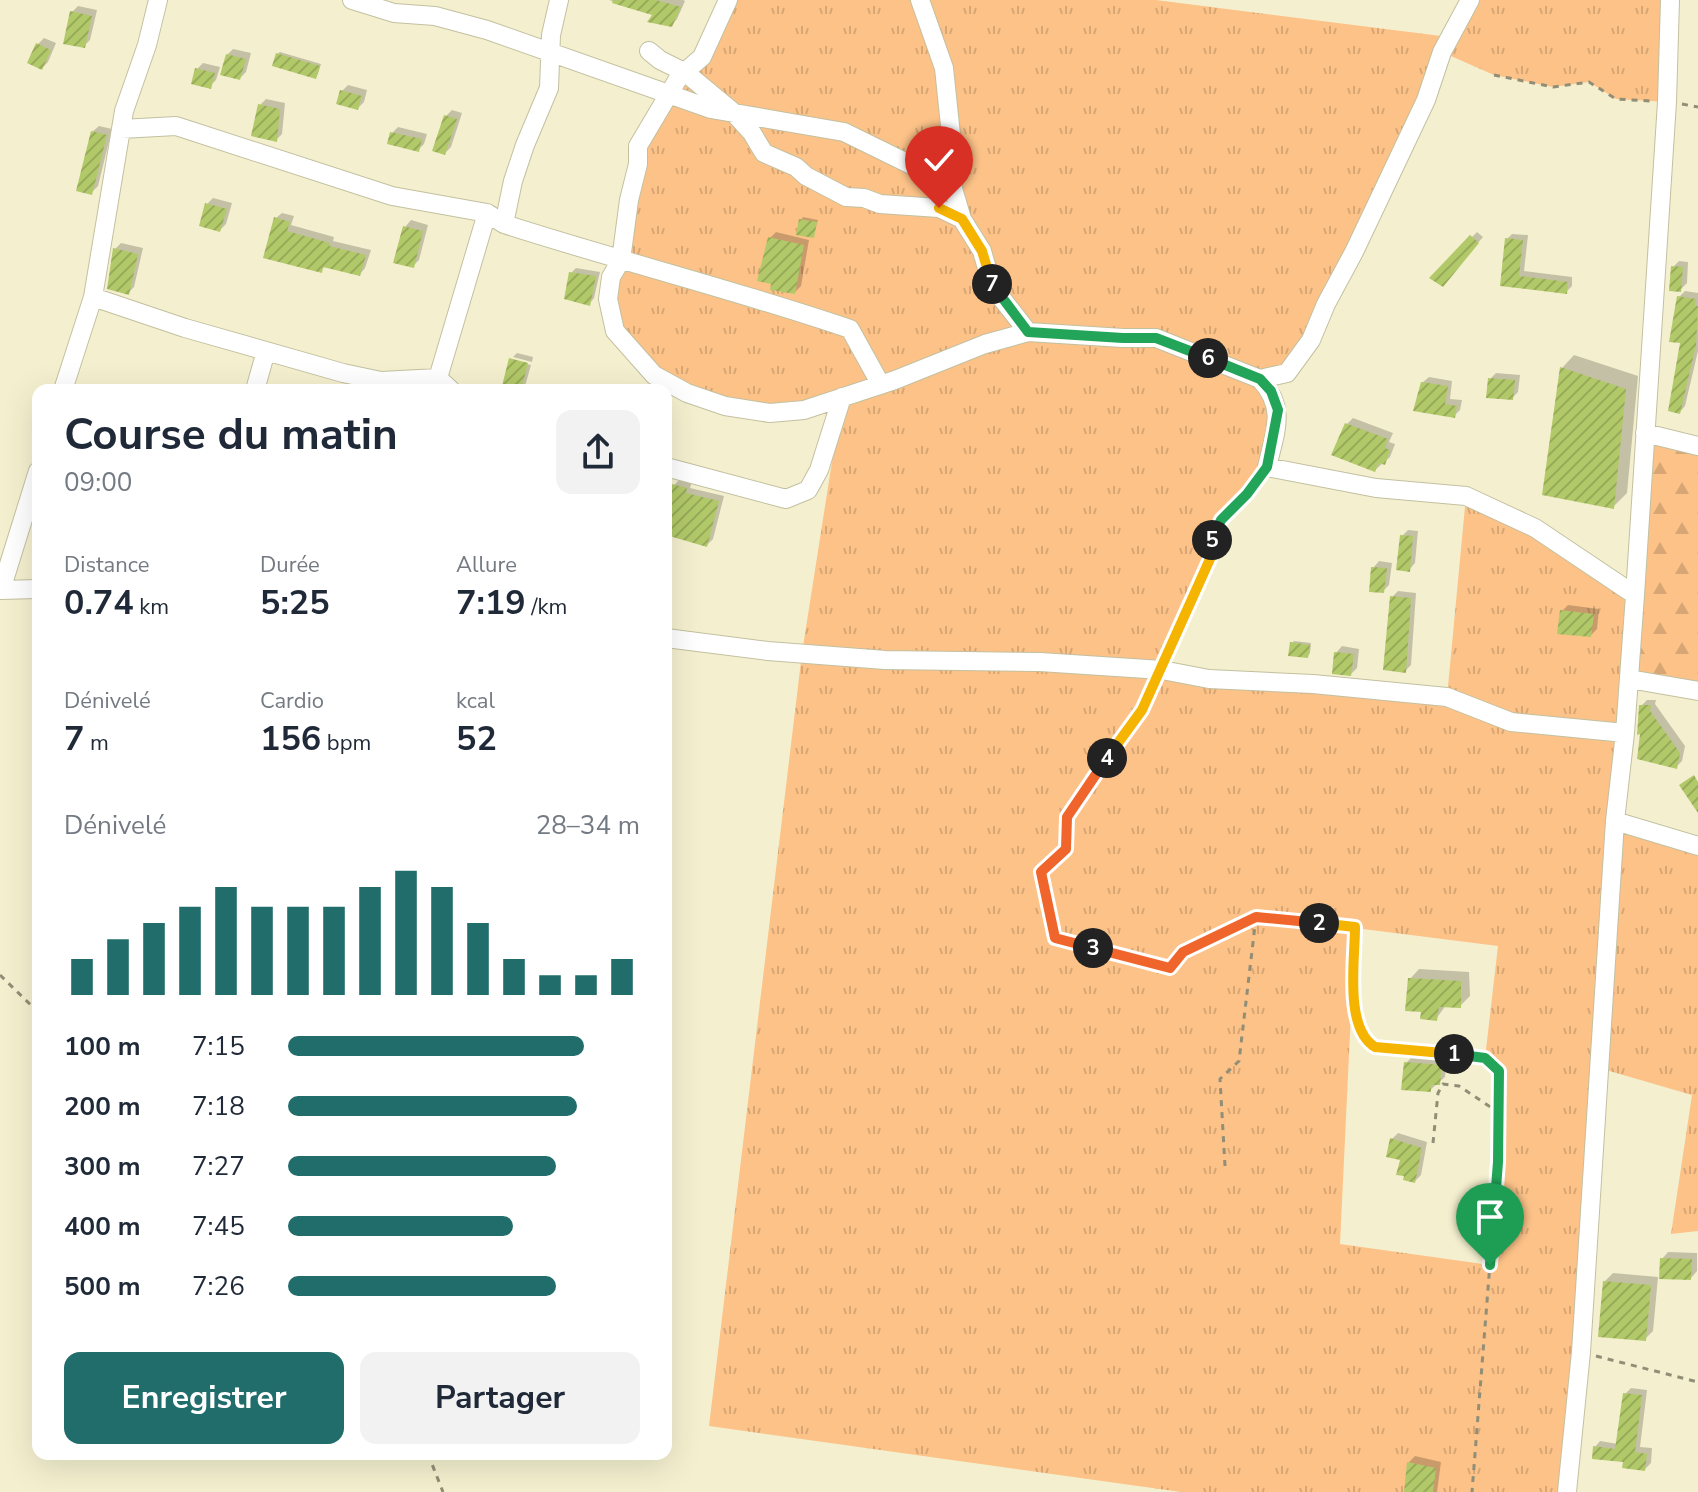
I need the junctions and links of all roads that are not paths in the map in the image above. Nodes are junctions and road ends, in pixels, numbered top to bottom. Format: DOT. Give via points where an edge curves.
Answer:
graph roads {
  1 [pos="158,0"];
  2 [pos="559,0"];
  3 [pos="728,0"];
  4 [pos="920,0"];
  5 [pos="1470,0"];
  6 [pos="1670,0"];
  7 [pos="357,1"];
  8 [pos="649,51"];
  9 [pos="550,54"];
  10 [pos="686,73"];
  11 [pos="670,93"];
  12 [pos="733,112"];
  13 [pos="121,129"];
  14 [pos="952,185"];
  15 [pos="487,213"];
  16 [pos="962,219"];
  17 [pos="504,224"];
  18 [pos="621,260"];
  19 [pos="93,297"];
  20 [pos="1028,332"];
  21 [pos="266,351"];
  22 [pos="1260,379"];
  23 [pos="65,384"];
  24 [pos="257,384"];
  25 [pos="444,384"];
  26 [pos="670,384"];
  27 [pos="672,385"];
  28 [pos="881,385"];
  29 [pos="842,397"];
  30 [pos="1645,433"];
  31 [pos="1698,446"];
  32 [pos="672,469"];
  33 [pos="32,490"];
  34 [pos="32,589"];
  35 [pos="1,590"];
  36 [pos="1635,595"];
  37 [pos="672,639"];
  38 [pos="1629,679"];
  39 [pos="1698,691"];
  40 [pos="1625,733"];
  41 [pos="1615,821"];
  42 [pos="1698,846"];
  43 [pos="1567,1492"];
  1 -- 13 [label="street"];
  2 -- 9 [label="street"];
  3 -- 10 [label="street" via="702,57"];
  4 -- 14 [label="street" via="944,68 956,157"];
  5 -- 22 [label="street" via="1311,340 1287,373"];
  6 -- 30 [label="street"];
  7 -- 9 [label="street" via="487,30"];
  8 -- 10 [label="street"];
  9 -- 11 [label="street"];
  9 -- 17 [label="street" via="549,88 513,181"];
  10 -- 11 [label="street"];
  10 -- 12 [label="street"];
  11 -- 12 [label="street"];
  11 -- 18 [label="street" via="638,146"];
  12 -- 14 [label="street" via="844,132"];
  12 -- 16 [label="street" via="764,153 846,197 939,208"];
  13 -- 15 [label="street" via="176,126 392,196"];
  13 -- 19 [label="street"];
  14 -- 16 [label="street"];
  15 -- 17 [label="street"];
  15 -- 25 [label="street"];
  16 -- 20 [label="street" via="999,295"];
  17 -- 18 [label="street"];
  18 -- 26 [label="street" via="611,277 608,299 615,331 654,375"];
  18 -- 28 [label="street" via="850,329"];
  19 -- 21 [label="street"];
  19 -- 23 [label="street"];
  20 -- 22 [label="street" via="1156,338"];
  20 -- 28 [label="street"];
  21 -- 24 [label="street"];
  21 -- 25 [label="street" via="381,381"];
  22 -- 36 [label="street" via="1278,410 1267,467 1376,488 1466,496 1535,528"];
  27 -- 29 [label="street" via="725,406 770,413 804,410"];
  28 -- 29 [label="street"];
  29 -- 32 [label="street" via="808,490 786,499"];
  30 -- 31 [label="street"];
  30 -- 36 [label="street"];
  33 -- 35 [label="street"];
  34 -- 35 [label="street"];
  36 -- 38 [label="street"];
  37 -- 40 [label="street" via="885,660 1162,670 1209,679 1447,697 1511,722"];
  38 -- 39 [label="street"];
  38 -- 40 [label="street"];
  40 -- 41 [label="street"];
  41 -- 42 [label="street"];
  41 -- 43 [label="street"];
}
